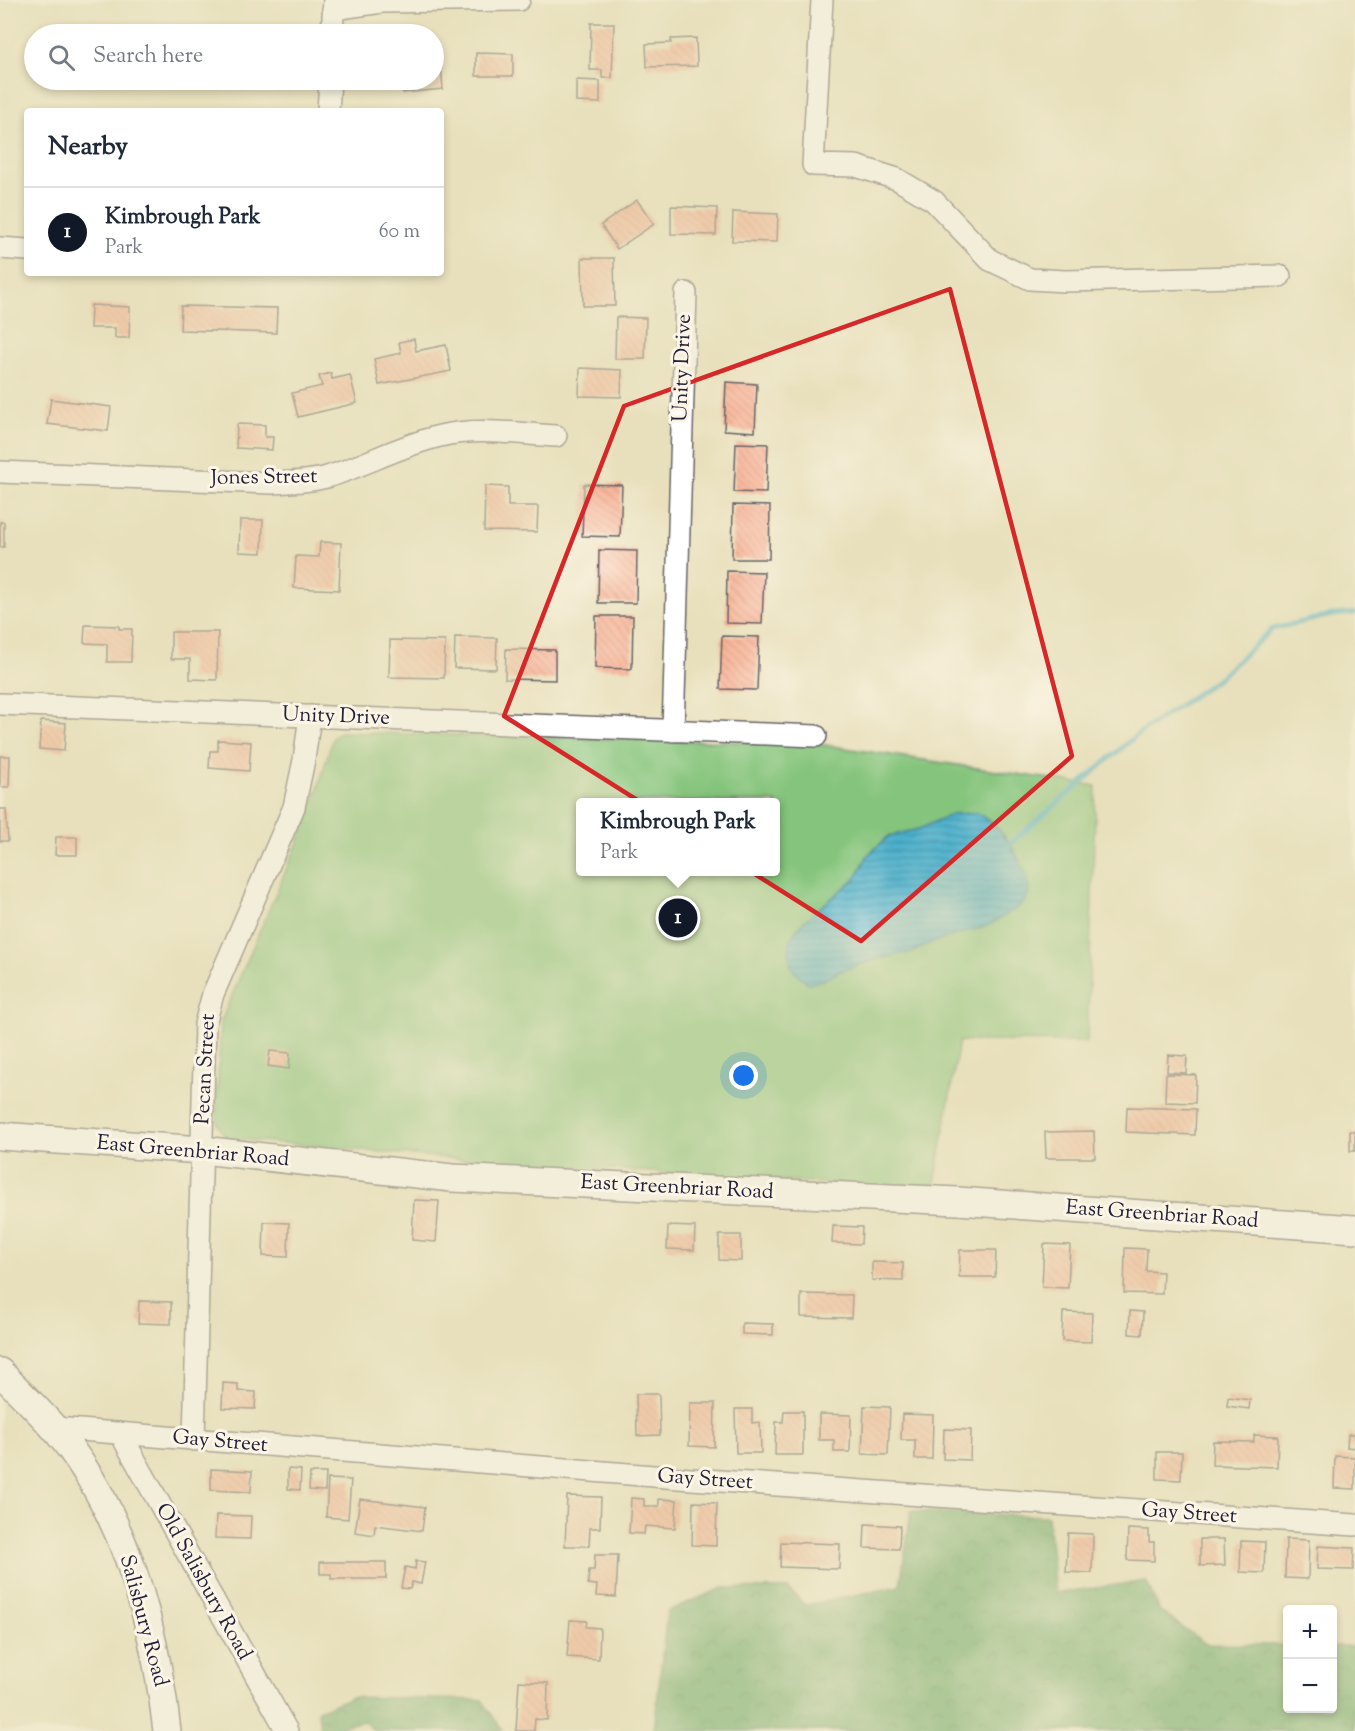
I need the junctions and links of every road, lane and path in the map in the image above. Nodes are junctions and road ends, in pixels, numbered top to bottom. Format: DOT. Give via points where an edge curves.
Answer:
graph roads {
  1 [pos="519,0"];
  2 [pos="822,0"];
  3 [pos="334,4"];
  4 [pos="333,24"];
  5 [pos="329,90"];
  6 [pos="328,108"];
  7 [pos="0,248"];
  8 [pos="24,250"];
  9 [pos="1280,276"];
  10 [pos="686,293"];
  11 [pos="556,436"];
  12 [pos="0,472"];
  13 [pos="0,704"];
  14 [pos="310,716"];
  15 [pos="673,731"];
  16 [pos="816,736"];
  17 [pos="0,1136"];
  18 [pos="202,1150"];
  19 [pos="1355,1229"];
  20 [pos="0,1372"];
  21 [pos="55,1428"];
  22 [pos="120,1433"];
  23 [pos="194,1440"];
  24 [pos="1355,1525"];
  25 [pos="167,1731"];
  26 [pos="287,1731"];
  1 -- 3 [label="street"];
  2 -- 9 [label="street" via="813,165 856,166 897,179 934,201 990,260 1030,279 1065,282"];
  3 -- 4 [label="street"];
  5 -- 6 [label="street"];
  7 -- 8 [label="street"];
  10 -- 15 [label="street, Unity Drive"];
  11 -- 12 [label="street, Jones Street" via="477,432 443,435 327,477 301,482"];
  13 -- 14 [label="street, Unity Drive"];
  14 -- 15 [label="street, Unity Drive"];
  14 -- 18 [label="street, Pecan Street" via="294,807 213,994 205,1024"];
  15 -- 16 [label="street, Unity Drive"];
  17 -- 18 [label="street, East Greenbriar Road"];
  18 -- 19 [label="street, East Greenbriar Road" via="452,1178 958,1201"];
  18 -- 23 [label="street, Pecan Street"];
  20 -- 21 [label="street, Salisbury Road"];
  21 -- 22 [label="street, Gay Street"];
  21 -- 25 [label="street, Salisbury Road" via="89,1476 117,1529 138,1585 163,1692"];
  22 -- 23 [label="street, Gay Street"];
  22 -- 26 [label="street, Old Salisbury Road"];
  23 -- 24 [label="street, Gay Street"];
}
